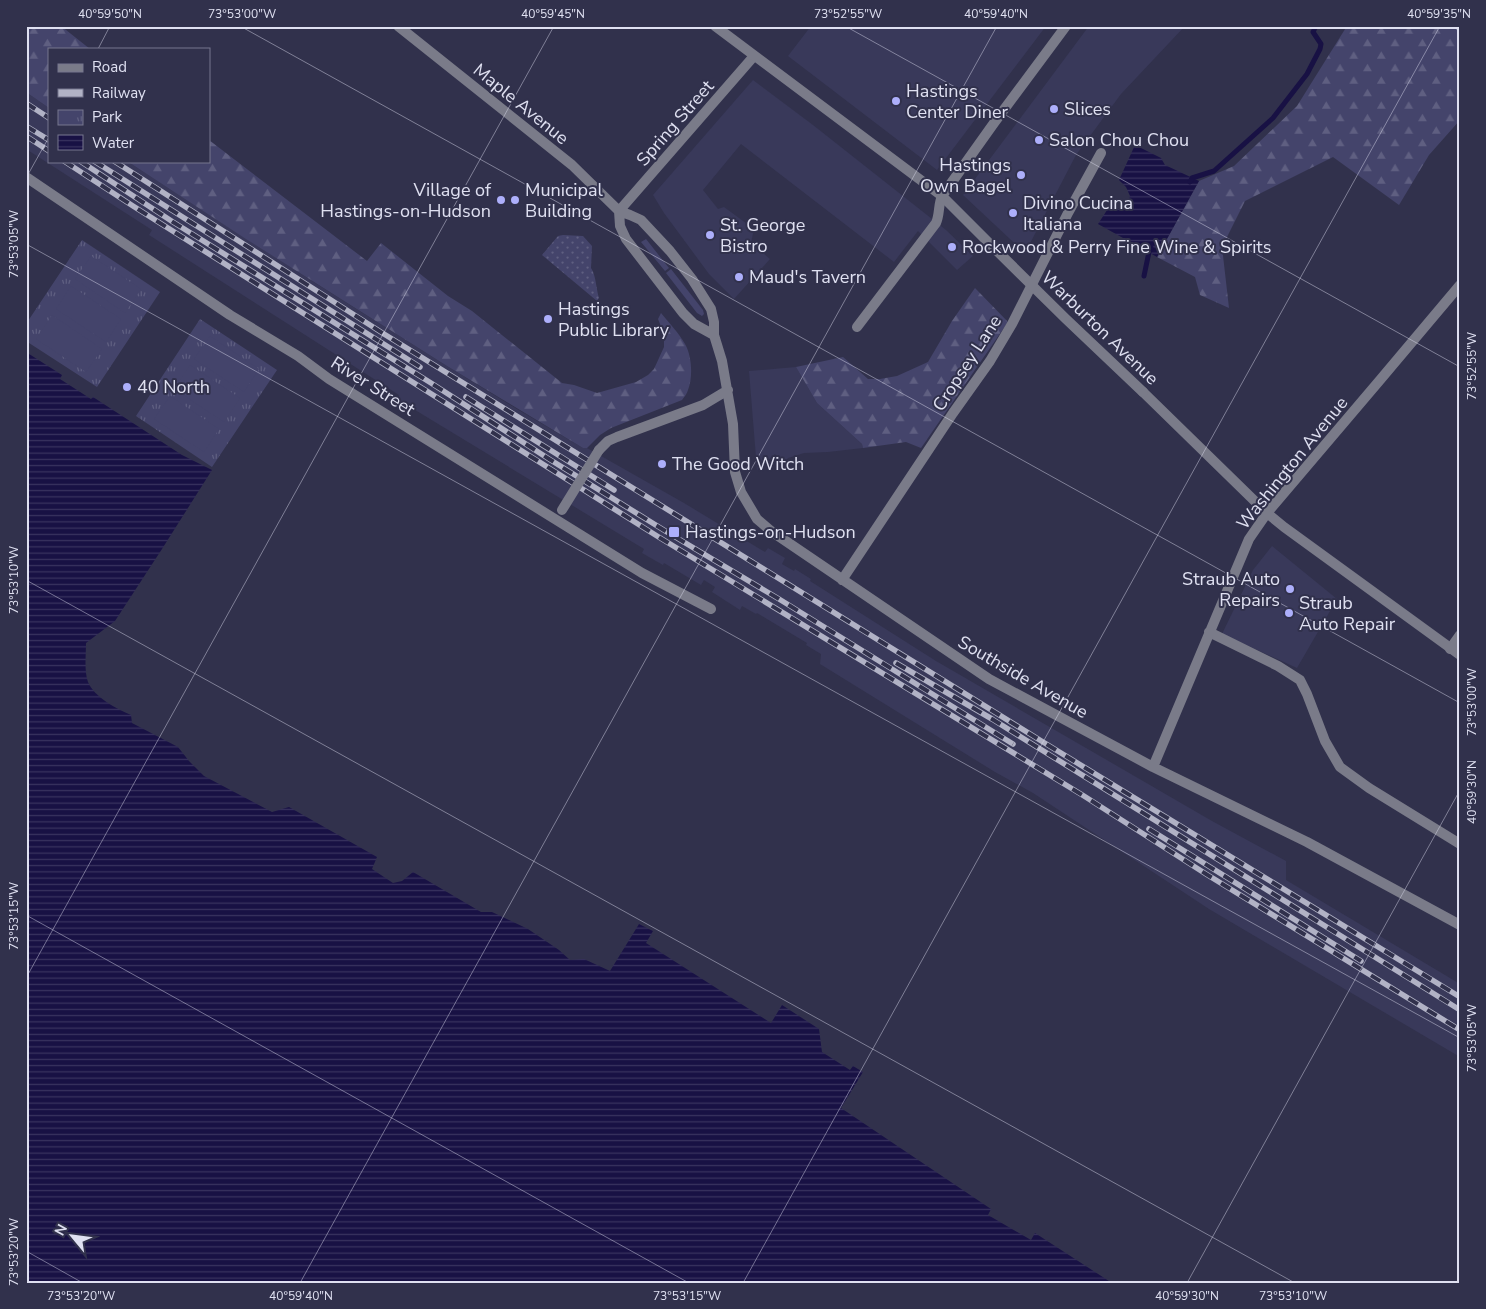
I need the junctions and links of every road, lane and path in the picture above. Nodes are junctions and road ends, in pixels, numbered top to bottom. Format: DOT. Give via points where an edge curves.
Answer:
graph roads {
  1 [pos="398,26"];
  2 [pos="715,26"];
  3 [pos="1066,26"];
  4 [pos="754,56"];
  5 [pos="1101,153"];
  6 [pos="26,177"];
  7 [pos="942,196"];
  8 [pos="619,212"];
  9 [pos="1460,285"];
  10 [pos="856,327"];
  11 [pos="714,335"];
  12 [pos="728,390"];
  13 [pos="1267,513"];
  14 [pos="556,520"];
  15 [pos="842,580"];
  16 [pos="711,609"];
  17 [pos="1210,632"];
  18 [pos="1460,635"];
  19 [pos="1450,649"];
  20 [pos="1460,656"];
  21 [pos="1153,768"];
  22 [pos="1460,844"];
  23 [pos="1460,926"];
  1 -- 8 [label="street, Maple Avenue" via="572,166"];
  2 -- 4 [label="street, Warburton Avenue"];
  3 -- 7 [label="street"];
  4 -- 7 [label="street, Warburton Avenue"];
  4 -- 8 [label="street, Spring Street"];
  5 -- 15 [label="street, Cropsey Lane" via="1008,332"];
  6 -- 14 [label="street, River Street" via="230,315"];
  7 -- 10 [label="street" via="936,223"];
  7 -- 13 [label="street, Warburton Avenue, bridge"];
  8 -- 11 [label="street" via="620,226 626,239 683,313 694,324"];
  8 -- 11 [label="street, Southside Avenue" via="641,220 692,279 711,309"];
  9 -- 13 [label="street, Washington Avenue"];
  11 -- 12 [label="street, Southside Avenue"];
  12 -- 14 [label="street, bridge" via="703,405 608,442 599,450"];
  12 -- 15 [label="street, Southside Avenue" via="735,472 750,509 771,531"];
  13 -- 17 [label="street, Washington Avenue" via="1249,539"];
  13 -- 19 [label="street, Warburton Avenue"];
  14 -- 16 [label="street, River Street" via="642,573"];
  15 -- 21 [label="street, Southside Avenue" via="989,680"];
  17 -- 21 [label="street, Washington Avenue"];
  17 -- 22 [label="street" via="1300,680 1340,767"];
  18 -- 19 [label="street"];
  19 -- 20 [label="street, Warburton Avenue"];
  21 -- 23 [label="street, Southside Avenue" via="1307,842"];
}
